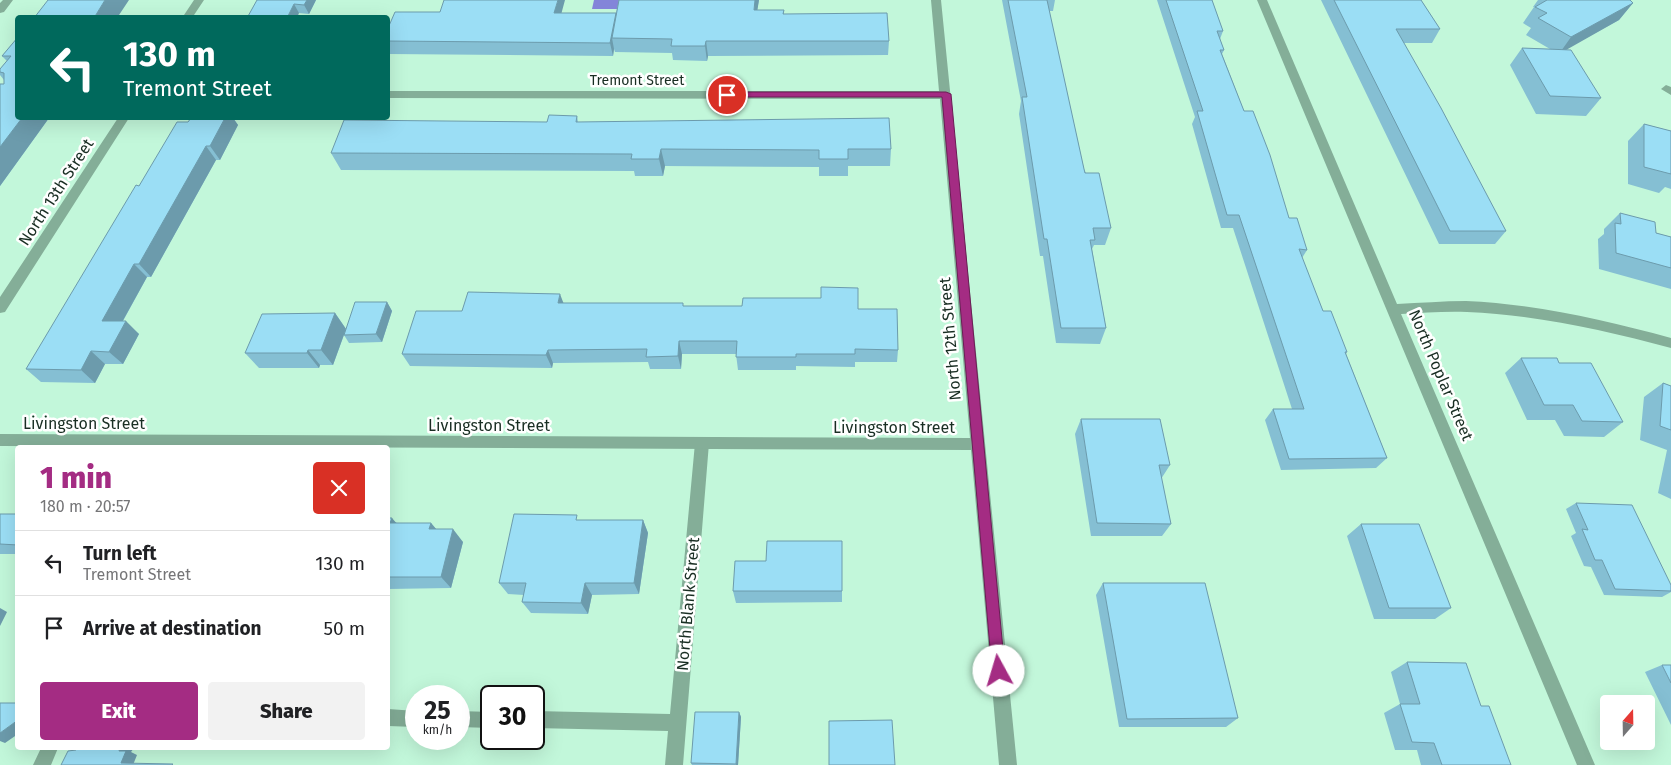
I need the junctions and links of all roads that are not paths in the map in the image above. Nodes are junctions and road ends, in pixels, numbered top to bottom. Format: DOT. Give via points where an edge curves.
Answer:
graph roads {
  1 [pos="8,0"];
  2 [pos="199,0"];
  3 [pos="936,0"];
  4 [pos="1262,0"];
  5 [pos="0,10"];
  6 [pos="189,15"];
  7 [pos="946,94"];
  8 [pos="390,95"];
  9 [pos="122,120"];
  10 [pos="0,308"];
  11 [pos="1394,309"];
  12 [pos="1671,343"];
  13 [pos="0,440"];
  14 [pos="702,443"];
  15 [pos="186,444"];
  16 [pos="977,444"];
  17 [pos="390,718"];
  18 [pos="405,719"];
  19 [pos="545,720"];
  20 [pos="677,723"];
  21 [pos="49,750"];
  22 [pos="42,765"];
  23 [pos="674,765"];
  24 [pos="1008,765"];
  25 [pos="1586,765"];
  1 -- 5 [label="street"];
  2 -- 6 [label="street"];
  3 -- 7 [label="street, North 12th Street"];
  4 -- 11 [label="street, North Poplar Street"];
  7 -- 8 [label="street, Tremont Street"];
  7 -- 16 [label="street, North 12th Street"];
  9 -- 10 [label="street, North 13th Street"];
  11 -- 12 [label="street" via="1473,307 1539,313 1608,326"];
  11 -- 25 [label="street, North Poplar Street"];
  13 -- 15 [label="street, Livingston Street"];
  14 -- 15 [label="street, Livingston Street"];
  14 -- 16 [label="street, Livingston Street"];
  14 -- 20 [label="street, North Blank Street"];
  16 -- 24 [label="street, North 12th Street"];
  17 -- 18 [label="street"];
  19 -- 20 [label="street"];
  20 -- 23 [label="street, North Blank Street"];
  21 -- 22 [label="street"];
}
